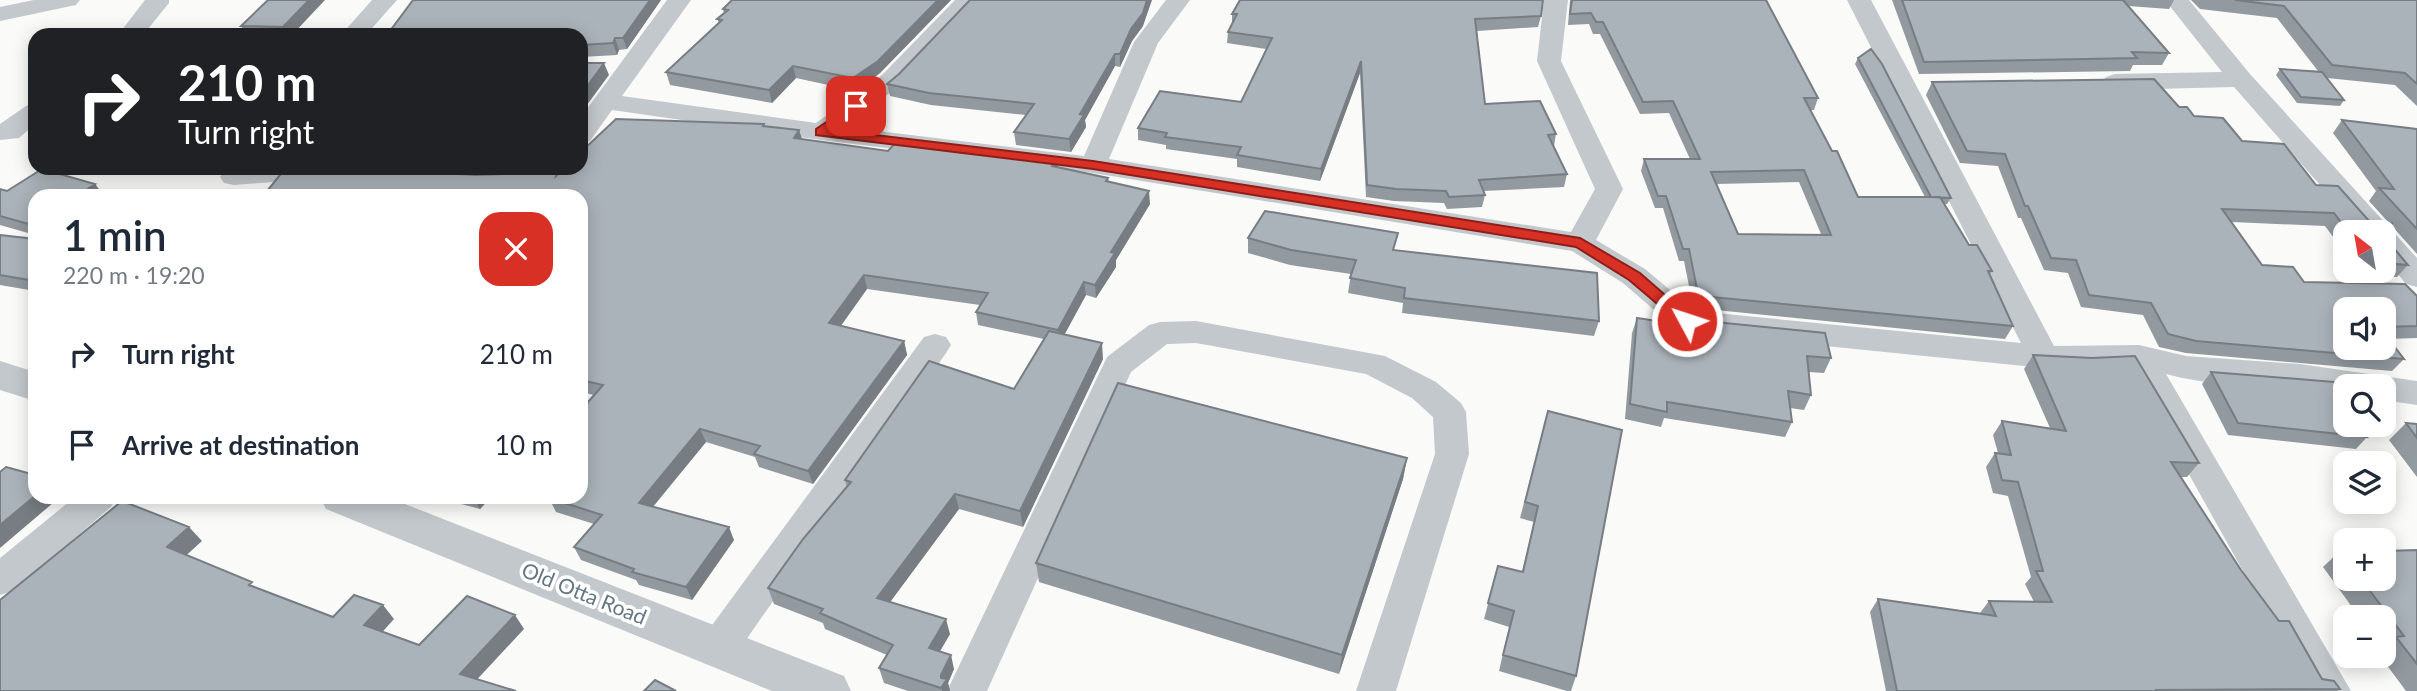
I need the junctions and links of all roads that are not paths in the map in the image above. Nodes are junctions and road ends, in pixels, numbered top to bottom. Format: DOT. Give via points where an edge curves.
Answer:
graph roads {
  1 [pos="68,0"];
  2 [pos="157,0"];
  3 [pos="385,0"];
  4 [pos="679,0"];
  5 [pos="968,0"];
  6 [pos="1178,0"];
  7 [pos="1556,0"];
  8 [pos="1859,0"];
  9 [pos="2177,0"];
  10 [pos="0,14"];
  11 [pos="136,28"];
  12 [pos="359,28"];
  13 [pos="2241,79"];
  14 [pos="2093,82"];
  15 [pos="604,101"];
  16 [pos="28,116"];
  17 [pos="588,125"];
  18 [pos="0,132"];
  19 [pos="821,132"];
  20 [pos="1093,165"];
  21 [pos="289,175"];
  22 [pos="518,177"];
  23 [pos="231,180"];
  24 [pos="551,180"];
  25 [pos="2366,220"];
  26 [pos="1580,243"];
  27 [pos="2396,253"];
  28 [pos="2417,277"];
  29 [pos="934,345"];
  30 [pos="2139,356"];
  31 [pos="2044,357"];
  32 [pos="0,375"];
  33 [pos="2333,381"];
  34 [pos="28,385"];
  35 [pos="2396,390"];
  36 [pos="2417,393"];
  37 [pos="91,504"];
  38 [pos="358,504"];
  39 [pos="0,580"];
  40 [pos="718,648"];
  41 [pos="827,691"];
  42 [pos="967,691"];
  43 [pos="1376,691"];
  44 [pos="2331,691"];
  1 -- 10 [label="street"];
  2 -- 11 [label="street"];
  3 -- 12 [label="street"];
  4 -- 15 [label="street" via="618,65"];
  5 -- 19 [label="street" via="891,80"];
  6 -- 20 [label="street" via="1146,42"];
  7 -- 26 [label="street" via="1549,61 1609,189"];
  8 -- 31 [label="street" via="1917,85"];
  9 -- 13 [label="street"];
  13 -- 14 [label="street"];
  13 -- 25 [label="street"];
  15 -- 17 [label="street"];
  15 -- 19 [label="street"];
  16 -- 18 [label="street" via="10,132"];
  19 -- 20 [label="street"];
  20 -- 26 [label="street"];
  21 -- 23 [label="street"];
  22 -- 24 [label="street"];
  26 -- 31 [label="street" via="1634,276 1687,321"];
  27 -- 28 [label="street"];
  29 -- 40 [label="street"];
  30 -- 31 [label="street"];
  30 -- 33 [label="street" via="2186,368"];
  30 -- 44 [label="street"];
  32 -- 34 [label="street"];
  35 -- 36 [label="street"];
  37 -- 39 [label="street"];
  38 -- 40 [label="street, Old Otta Road"];
  40 -- 41 [label="street, Old Otta Road"];
  42 -- 43 [label="street" via="1118,365 1160,332 1196,332 1374,364 1424,390 1449,412 1452,454"];
}
